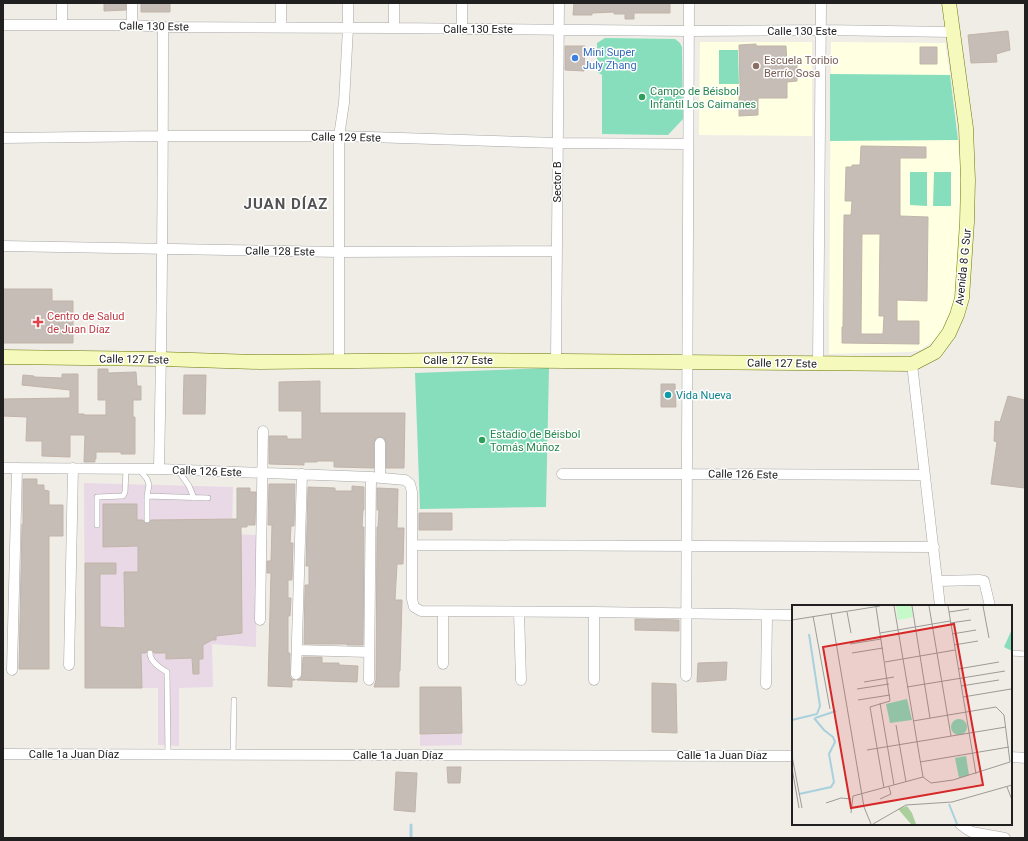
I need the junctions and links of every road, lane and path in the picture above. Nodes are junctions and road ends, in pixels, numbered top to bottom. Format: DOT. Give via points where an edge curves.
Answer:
graph roads {
  1 [pos="62,3"];
  2 [pos="132,3"];
  3 [pos="281,3"];
  4 [pos="348,3"];
  5 [pos="394,3"];
  6 [pos="462,3"];
  7 [pos="559,3"];
  8 [pos="689,3"];
  9 [pos="821,3"];
  10 [pos="949,3"];
  11 [pos="62,24"];
  12 [pos="3,25"];
  13 [pos="132,25"];
  14 [pos="164,27"];
  15 [pos="281,28"];
  16 [pos="348,28"];
  17 [pos="394,28"];
  18 [pos="462,29"];
  19 [pos="559,29"];
  20 [pos="821,30"];
  21 [pos="689,31"];
  22 [pos="953,32"];
  23 [pos="164,136"];
  24 [pos="339,136"];
  25 [pos="3,138"];
  26 [pos="558,143"];
  27 [pos="688,144"];
  28 [pos="3,246"];
  29 [pos="162,249"];
  30 [pos="557,251"];
  31 [pos="339,252"];
  32 [pos="3,358"];
  33 [pos="161,359"];
  34 [pos="556,360"];
  35 [pos="339,361"];
  36 [pos="688,362"];
  37 [pos="818,363"];
  38 [pos="912,364"];
  39 [pos="263,431"];
  40 [pos="380,443"];
  41 [pos="3,468"];
  42 [pos="17,468"];
  43 [pos="73,468"];
  44 [pos="126,469"];
  45 [pos="139,469"];
  46 [pos="159,469"];
  47 [pos="178,470"];
  48 [pos="263,473"];
  49 [pos="302,474"];
  50 [pos="562,474"];
  51 [pos="686,474"];
  52 [pos="925,475"];
  53 [pos="375,477"];
  54 [pos="147,496"];
  55 [pos="194,498"];
  56 [pos="208,498"];
  57 [pos="147,520"];
  58 [pos="97,525"];
  59 [pos="412,545"];
  60 [pos="686,545"];
  61 [pos="934,547"];
  62 [pos="938,580"];
  63 [pos="940,605"];
  64 [pos="990,605"];
  65 [pos="443,612"];
  66 [pos="518,612"];
  67 [pos="594,612"];
  68 [pos="687,613"];
  69 [pos="767,615"];
  70 [pos="792,615"];
  71 [pos="260,620"];
  72 [pos="297,650"];
  73 [pos="368,652"];
  74 [pos="150,653"];
  75 [pos="1012,654"];
  76 [pos="1025,654"];
  77 [pos="69,664"];
  78 [pos="443,664"];
  79 [pos="12,670"];
  80 [pos="296,674"];
  81 [pos="686,676"];
  82 [pos="369,680"];
  83 [pos="521,680"];
  84 [pos="594,680"];
  85 [pos="766,684"];
  86 [pos="234,700"];
  87 [pos="3,754"];
  88 [pos="168,754"];
  89 [pos="233,755"];
  90 [pos="792,756"];
  91 [pos="1012,757"];
  92 [pos="1025,758"];
  93 [pos="961,825"];
  94 [pos="971,835"];
  95 [pos="1005,838"];
  1 -- 11 [label="street"];
  2 -- 13 [label="street"];
  3 -- 15 [label="street"];
  4 -- 16 [label="street"];
  5 -- 17 [label="street"];
  6 -- 18 [label="street"];
  7 -- 19 [label="street, Sector B"];
  8 -- 21 [label="street"];
  9 -- 20 [label="street"];
  10 -- 22 [label="street, Avenida 8 G Sur"];
  11 -- 12 [label="street, Calle 130 Este"];
  11 -- 13 [label="street, Calle 130 Este"];
  13 -- 14 [label="street, Calle 130 Este"];
  14 -- 15 [label="street, Calle 130 Este"];
  14 -- 23 [label="street"];
  15 -- 16 [label="street, Calle 130 Este"];
  16 -- 17 [label="street, Calle 130 Este"];
  16 -- 24 [label="street" via="344,103"];
  17 -- 18 [label="street, Calle 130 Este"];
  18 -- 19 [label="street, Calle 130 Este"];
  19 -- 21 [label="street, Calle 130 Este"];
  19 -- 26 [label="street, Sector B"];
  20 -- 21 [label="street, Calle 130 Este"];
  20 -- 22 [label="street, Calle 130 Este"];
  20 -- 37 [label="street"];
  21 -- 27 [label="street"];
  22 -- 38 [label="street, Avenida 8 G Sur" via="966,128 968,180 962,298 949,333 935,352"];
  23 -- 24 [label="street, Calle 129 Este"];
  23 -- 25 [label="street, Calle 129 Este"];
  23 -- 29 [label="street"];
  24 -- 26 [label="street, Calle 129 Este"];
  24 -- 31 [label="street"];
  26 -- 27 [label="street, Calle 129 Este"];
  26 -- 30 [label="street, Sector B"];
  27 -- 36 [label="street"];
  28 -- 29 [label="street, Calle 128 Este"];
  29 -- 31 [label="street, Calle 128 Este"];
  29 -- 33 [label="street"];
  30 -- 31 [label="street, Calle 128 Este"];
  30 -- 34 [label="street, Sector B"];
  31 -- 35 [label="street"];
  32 -- 33 [label="street, Calle 127 Este"];
  33 -- 35 [label="street, Calle 127 Este"];
  33 -- 46 [label="street"];
  34 -- 35 [label="street, Calle 127 Este"];
  34 -- 36 [label="street, Calle 127 Este"];
  36 -- 37 [label="street, Calle 127 Este"];
  36 -- 51 [label="street"];
  37 -- 38 [label="street, Calle 127 Este"];
  38 -- 52 [label="street"];
  39 -- 48 [label="street"];
  40 -- 53 [label="street"];
  41 -- 42 [label="street, Calle 126 Este"];
  42 -- 43 [label="street, Calle 126 Este"];
  42 -- 79 [label="street"];
  43 -- 44 [label="street, Calle 126 Este"];
  43 -- 77 [label="street"];
  44 -- 45 [label="street, Calle 126 Este"];
  44 -- 58 [label="lane" via="123,496 97,497"];
  45 -- 46 [label="street, Calle 126 Este"];
  45 -- 54 [label="lane" via="149,485"];
  46 -- 47 [label="street, Calle 126 Este"];
  47 -- 48 [label="street, Calle 126 Este"];
  47 -- 55 [label="lane"];
  48 -- 49 [label="street, Calle 126 Este"];
  48 -- 71 [label="street"];
  49 -- 53 [label="street, Calle 126 Este"];
  49 -- 72 [label="street"];
  50 -- 51 [label="street, Calle 126 Este"];
  51 -- 52 [label="street, Calle 126 Este"];
  51 -- 60 [label="street"];
  52 -- 61 [label="street"];
  53 -- 59 [label="street, Calle 126 Este" via="406,480 410,484"];
  53 -- 73 [label="street"];
  54 -- 55 [label="lane"];
  54 -- 57 [label="lane"];
  55 -- 56 [label="lane"];
  59 -- 60 [label="street"];
  59 -- 65 [label="street" via="414,606 421,611"];
  60 -- 61 [label="street"];
  60 -- 68 [label="street"];
  61 -- 62 [label="street"];
  62 -- 63 [label="street"];
  62 -- 64 [label="street" via="984,581"];
  65 -- 66 [label="street"];
  65 -- 78 [label="street"];
  66 -- 67 [label="street"];
  66 -- 83 [label="street"];
  67 -- 68 [label="street"];
  67 -- 84 [label="street"];
  68 -- 69 [label="street"];
  68 -- 81 [label="street"];
  69 -- 70 [label="street"];
  69 -- 85 [label="street"];
  72 -- 73 [label="street"];
  72 -- 80 [label="street"];
  73 -- 82 [label="street"];
  74 -- 88 [label="lane" via="158,667 167,672"];
  75 -- 76 [label="lane"];
  86 -- 89 [label="lane"];
  87 -- 88 [label="street, Calle 1a Juan Díaz"];
  88 -- 89 [label="street, Calle 1a Juan Díaz"];
  89 -- 90 [label="street, Calle 1a Juan Díaz"];
  91 -- 92 [label="street"];
  93 -- 94 [label="street"];
  94 -- 95 [label="street"];
}
